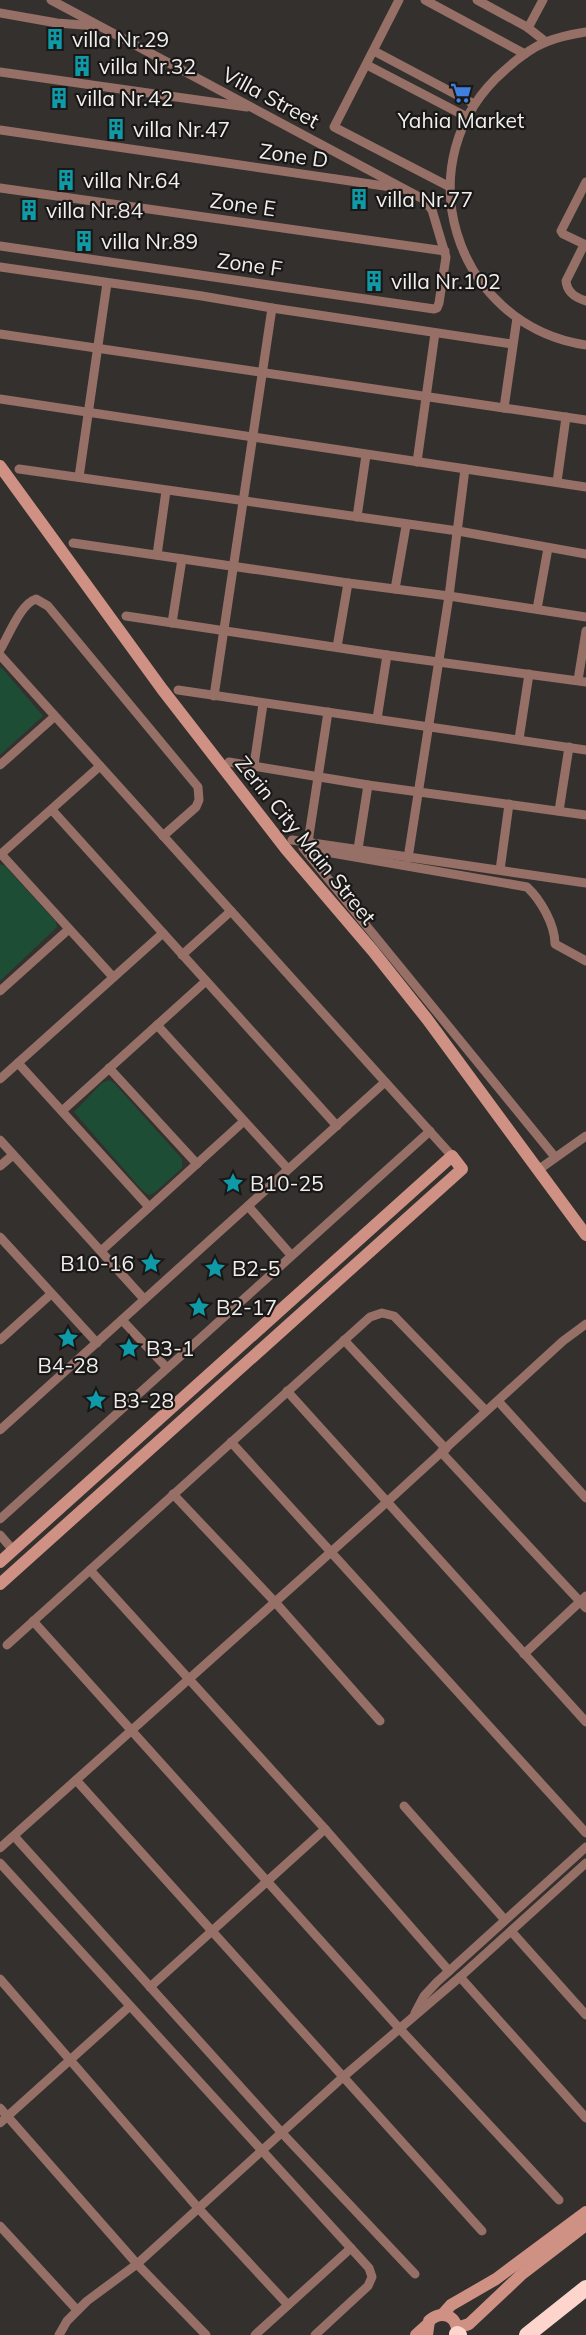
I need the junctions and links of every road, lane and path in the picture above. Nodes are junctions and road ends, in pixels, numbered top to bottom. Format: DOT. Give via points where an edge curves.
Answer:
graph roads {
  1 [pos="51,0"];
  2 [pos="399,0"];
  3 [pos="425,0"];
  4 [pos="477,0"];
  5 [pos="543,0"];
  6 [pos="0,13"];
  7 [pos="101,27"];
  8 [pos="528,28"];
  9 [pos="586,32"];
  10 [pos="546,42"];
  11 [pos="374,51"];
  12 [pos="525,54"];
  13 [pos="367,65"];
  14 [pos="0,72"];
  15 [pos="474,104"];
  16 [pos="252,107"];
  17 [pos="467,117"];
  18 [pos="0,130"];
  19 [pos="586,182"];
  20 [pos="450,187"];
  21 [pos="0,188"];
  22 [pos="404,189"];
  23 [pos="450,205"];
  24 [pos="432,210"];
  25 [pos="585,245"];
  26 [pos="0,246"];
  27 [pos="445,251"];
  28 [pos="0,267"];
  29 [pos="107,283"];
  30 [pos="586,301"];
  31 [pos="272,308"];
  32 [pos="517,318"];
  33 [pos="435,333"];
  34 [pos="0,334"];
  35 [pos="513,344"];
  36 [pos="586,345"];
  37 [pos="98,348"];
  38 [pos="261,373"];
  39 [pos="427,398"];
  40 [pos="0,399"];
  41 [pos="504,408"];
  42 [pos="89,412"];
  43 [pos="566,417"];
  44 [pos="586,420"];
  45 [pos="252,437"];
  46 [pos="366,454"];
  47 [pos="417,462"];
  48 [pos="0,466"];
  49 [pos="19,469"];
  50 [pos="465,469"];
  51 [pos="79,477"];
  52 [pos="557,482"];
  53 [pos="586,487"];
  54 [pos="166,491"];
  55 [pos="242,502"];
  56 [pos="357,517"];
  57 [pos="406,525"];
  58 [pos="458,531"];
  59 [pos="73,543"];
  60 [pos="548,548"];
  61 [pos="586,554"];
  62 [pos="157,555"];
  63 [pos="182,559"];
  64 [pos="233,566"];
  65 [pos="348,583"];
  66 [pos="395,589"];
  67 [pos="449,596"];
  68 [pos="537,609"];
  69 [pos="126,616"];
  70 [pos="586,617"];
  71 [pos="172,623"];
  72 [pos="224,630"];
  73 [pos="586,631"];
  74 [pos="337,647"];
  75 [pos="0,652"];
  76 [pos="387,655"];
  77 [pos="440,660"];
  78 [pos="529,674"];
  79 [pos="582,681"];
  80 [pos="178,690"];
  81 [pos="214,696"];
  82 [pos="263,704"];
  83 [pos="328,712"];
  84 [pos="54,717"];
  85 [pos="377,719"];
  86 [pos="427,728"];
  87 [pos="519,739"];
  88 [pos="569,747"];
  89 [pos="586,750"];
  90 [pos="229,762"];
  91 [pos="0,765"];
  92 [pos="254,765"];
  93 [pos="100,766"];
  94 [pos="318,777"];
  95 [pos="368,785"];
  96 [pos="417,792"];
  97 [pos="509,804"];
  98 [pos="52,810"];
  99 [pos="559,811"];
  100 [pos="586,816"];
  101 [pos="163,836"];
  102 [pos="292,840"];
  103 [pos="308,842"];
  104 [pos="358,849"];
  105 [pos="1,854"];
  106 [pos="408,858"];
  107 [pos="500,870"];
  108 [pos="586,883"];
  109 [pos="231,911"];
  110 [pos="69,929"];
  111 [pos="163,933"];
  112 [pos="182,955"];
  113 [pos="586,961"];
  114 [pos="114,977"];
  115 [pos="206,981"];
  116 [pos="0,991"];
  117 [pos="158,1025"];
  118 [pos="18,1063"];
  119 [pos="109,1068"];
  120 [pos="0,1079"];
  121 [pos="385,1082"];
  122 [pos="62,1111"];
  123 [pos="244,1121"];
  124 [pos="337,1126"];
  125 [pos="430,1131"];
  126 [pos="586,1136"];
  127 [pos="0,1140"];
  128 [pos="553,1154"];
  129 [pos="13,1155"];
  130 [pos="452,1156"];
  131 [pos="197,1164"];
  132 [pos="0,1166"];
  133 [pos="535,1167"];
  134 [pos="288,1169"];
  135 [pos="248,1206"];
  136 [pos="149,1207"];
  137 [pos="586,1235"];
  138 [pos="0,1237"];
  139 [pos="101,1251"];
  140 [pos="291,1255"];
  141 [pos="51,1294"];
  142 [pos="144,1299"];
  143 [pos="122,1320"];
  144 [pos="586,1324"];
  145 [pos="0,1339"];
  146 [pos="344,1340"];
  147 [pos="97,1343"];
  148 [pos="236,1350"];
  149 [pos="246,1361"];
  150 [pos="167,1368"];
  151 [pos="287,1391"];
  152 [pos="498,1401"];
  153 [pos="486,1411"];
  154 [pos="0,1430"];
  155 [pos="231,1442"];
  156 [pos="443,1450"];
  157 [pos="173,1494"];
  158 [pos="586,1498"];
  159 [pos="388,1501"];
  160 [pos="55,1512"];
  161 [pos="0,1519"];
  162 [pos="66,1525"];
  163 [pos="0,1535"];
  164 [pos="14,1550"];
  165 [pos="332,1551"];
  166 [pos="0,1562"];
  167 [pos="90,1570"];
  168 [pos="0,1584"];
  169 [pos="275,1602"];
  170 [pos="584,1602"];
  171 [pos="33,1621"];
  172 [pos="7,1645"];
  173 [pos="525,1654"];
  174 [pos="190,1679"];
  175 [pos="380,1721"];
  176 [pos="586,1722"];
  177 [pos="132,1730"];
  178 [pos="76,1780"];
  179 [pos="404,1806"];
  180 [pos="325,1829"];
  181 [pos="586,1833"];
  182 [pos="14,1836"];
  183 [pos="586,1847"];
  184 [pos="0,1848"];
  185 [pos="0,1863"];
  186 [pos="586,1863"];
  187 [pos="267,1881"];
  188 [pos="505,1920"];
  189 [pos="212,1931"];
  190 [pos="511,1931"];
  191 [pos="450,1971"];
  192 [pos="460,1977"];
  193 [pos="0,1979"];
  194 [pos="150,1987"];
  195 [pos="130,2006"];
  196 [pos="586,2014"];
  197 [pos="412,2018"];
  198 [pos="399,2028"];
  199 [pos="70,2060"];
  200 [pos="343,2077"];
  201 [pos="0,2108"];
  202 [pos="586,2118"];
  203 [pos="4,2120"];
  204 [pos="282,2133"];
  205 [pos="261,2151"];
  206 [pos="559,2200"];
  207 [pos="199,2209"];
  208 [pos="586,2211"];
  209 [pos="586,2225"];
  210 [pos="0,2226"];
  211 [pos="482,2231"];
  212 [pos="351,2248"];
  213 [pos="137,2264"];
  214 [pos="414,2274"];
  215 [pos="586,2288"];
  216 [pos="288,2305"];
  217 [pos="77,2310"];
  218 [pos="443,2314"];
  219 [pos="546,2320"];
  220 [pos="427,2330"];
  221 [pos="458,2333"];
  222 [pos="59,2335"];
  223 [pos="206,2335"];
  224 [pos="255,2335"];
  225 [pos="315,2335"];
  226 [pos="416,2335"];
  227 [pos="513,2335"];
  228 [pos="526,2335"];
  1 -- 7 [label="street, Villa Street"];
  2 -- 11 [label="street"];
  3 -- 12 [label="street"];
  4 -- 8 [label="street"];
  5 -- 8 [label="street"];
  6 -- 7 [label="street"];
  7 -- 16 [label="street, Villa Street"];
  8 -- 10 [label="street"];
  9 -- 10 [label="street"];
  10 -- 12 [label="street"];
  11 -- 13 [label="street"];
  11 -- 15 [label="street"];
  12 -- 15 [label="street" via="494,80"];
  13 -- 17 [label="street"];
  13 -- 20 [label="street" via="334,127"];
  14 -- 16 [label="street"];
  15 -- 17 [label="street"];
  16 -- 22 [label="street, Villa Street"];
  17 -- 20 [label="street" via="454,150"];
  18 -- 22 [label="street, Zone D"];
  19 -- 25 [label="street" via="561,231"];
  20 -- 23 [label="street"];
  21 -- 27 [label="street, Zone E"];
  22 -- 24 [label="street, Villa Street" via="423,199"];
  23 -- 24 [label="street"];
  23 -- 32 [label="street" via="465,257 479,281"];
  24 -- 27 [label="street"];
  25 -- 30 [label="street" via="566,281 570,293"];
  26 -- 27 [label="street, Zone F" via="434,309 439,303"];
  28 -- 29 [label="street"];
  29 -- 31 [label="street"];
  29 -- 37 [label="street"];
  31 -- 33 [label="street"];
  31 -- 38 [label="street"];
  32 -- 35 [label="street"];
  32 -- 36 [label="street" via="543,333"];
  33 -- 35 [label="street"];
  33 -- 39 [label="street"];
  34 -- 37 [label="street"];
  35 -- 41 [label="street"];
  37 -- 38 [label="street"];
  37 -- 42 [label="street"];
  38 -- 39 [label="street"];
  38 -- 45 [label="street"];
  39 -- 41 [label="street"];
  39 -- 47 [label="street"];
  40 -- 42 [label="street"];
  41 -- 43 [label="street"];
  42 -- 45 [label="street"];
  42 -- 51 [label="street"];
  43 -- 44 [label="street"];
  43 -- 52 [label="street"];
  45 -- 46 [label="street"];
  45 -- 55 [label="street"];
  46 -- 47 [label="street"];
  46 -- 56 [label="street"];
  47 -- 50 [label="street"];
  48 -- 133 [label="street, Zerin City Main Street" via="221,767 393,976"];
  49 -- 51 [label="street"];
  50 -- 52 [label="street"];
  50 -- 58 [label="street"];
  51 -- 54 [label="street"];
  52 -- 53 [label="street"];
  54 -- 55 [label="street"];
  54 -- 62 [label="street"];
  55 -- 56 [label="street"];
  55 -- 64 [label="street"];
  56 -- 57 [label="street"];
  57 -- 58 [label="street"];
  57 -- 66 [label="street"];
  58 -- 60 [label="street"];
  58 -- 67 [label="street"];
  59 -- 62 [label="street"];
  60 -- 61 [label="street"];
  60 -- 68 [label="street"];
  62 -- 63 [label="street"];
  63 -- 64 [label="street"];
  63 -- 71 [label="street"];
  64 -- 65 [label="street"];
  64 -- 72 [label="street"];
  65 -- 66 [label="street"];
  65 -- 74 [label="street"];
  66 -- 67 [label="street"];
  67 -- 68 [label="street"];
  67 -- 77 [label="street"];
  68 -- 70 [label="street"];
  69 -- 71 [label="street"];
  71 -- 72 [label="street"];
  72 -- 74 [label="street"];
  72 -- 81 [label="street"];
  73 -- 79 [label="street"];
  74 -- 76 [label="street"];
  75 -- 84 [label="street"];
  75 -- 101 [label="street" via="32,601 36,599 48,606 198,787 196,807"];
  76 -- 77 [label="street"];
  76 -- 85 [label="street"];
  77 -- 78 [label="street"];
  77 -- 86 [label="street"];
  78 -- 79 [label="street"];
  78 -- 87 [label="street"];
  80 -- 81 [label="street"];
  81 -- 82 [label="street"];
  82 -- 83 [label="street"];
  82 -- 92 [label="street"];
  83 -- 85 [label="street"];
  83 -- 94 [label="street"];
  84 -- 91 [label="street"];
  84 -- 93 [label="street"];
  85 -- 86 [label="street"];
  86 -- 87 [label="street"];
  86 -- 96 [label="street"];
  87 -- 88 [label="street"];
  88 -- 89 [label="street"];
  88 -- 99 [label="street"];
  90 -- 92 [label="street"];
  92 -- 94 [label="street"];
  93 -- 98 [label="street"];
  93 -- 101 [label="street"];
  94 -- 95 [label="street"];
  94 -- 103 [label="street"];
  95 -- 96 [label="street"];
  95 -- 104 [label="street"];
  96 -- 97 [label="street"];
  96 -- 106 [label="street"];
  97 -- 99 [label="street"];
  97 -- 107 [label="street"];
  98 -- 105 [label="street"];
  98 -- 111 [label="street"];
  99 -- 100 [label="street"];
  101 -- 109 [label="street"];
  102 -- 103 [label="street"];
  103 -- 104 [label="street"];
  104 -- 106 [label="street"];
  105 -- 110 [label="street"];
  106 -- 107 [label="street"];
  107 -- 108 [label="street"];
  109 -- 112 [label="street"];
  109 -- 121 [label="street"];
  110 -- 114 [label="street"];
  110 -- 116 [label="street"];
  111 -- 112 [label="street"];
  111 -- 114 [label="street"];
  112 -- 115 [label="street"];
  113 -- 128 [label="street" via="555,944 555,932 527,887 303,848"];
  114 -- 118 [label="street"];
  115 -- 117 [label="street"];
  115 -- 124 [label="street"];
  117 -- 119 [label="street"];
  117 -- 123 [label="street"];
  118 -- 120 [label="street"];
  118 -- 122 [label="street"];
  119 -- 122 [label="street"];
  119 -- 131 [label="street"];
  121 -- 124 [label="street"];
  121 -- 125 [label="street"];
  122 -- 136 [label="street"];
  123 -- 131 [label="street"];
  123 -- 134 [label="street"];
  124 -- 134 [label="street"];
  125 -- 130 [label="street"];
  125 -- 140 [label="street"];
  126 -- 128 [label="street"];
  127 -- 129 [label="street"];
  128 -- 133 [label="street"];
  129 -- 132 [label="street"];
  129 -- 139 [label="street"];
  130 -- 148 [label="street"];
  130 -- 149 [label="street" via="462,1169"];
  131 -- 136 [label="street"];
  133 -- 137 [label="street, Zerin City Main Street"];
  134 -- 135 [label="street"];
  135 -- 140 [label="street"];
  135 -- 142 [label="street"];
  136 -- 139 [label="street"];
  138 -- 141 [label="street"];
  139 -- 142 [label="street"];
  140 -- 150 [label="street"];
  141 -- 145 [label="street"];
  141 -- 147 [label="street"];
  142 -- 143 [label="street"];
  143 -- 147 [label="street"];
  143 -- 150 [label="street"];
  144 -- 152 [label="street"];
  146 -- 151 [label="street"];
  146 -- 153 [label="street" via="376,1314 394,1316"];
  146 -- 156 [label="street"];
  147 -- 154 [label="street"];
  148 -- 149 [label="street"];
  148 -- 160 [label="street"];
  149 -- 162 [label="street"];
  150 -- 161 [label="street"];
  151 -- 155 [label="street"];
  151 -- 159 [label="street"];
  152 -- 153 [label="street"];
  152 -- 158 [label="street"];
  153 -- 156 [label="street"];
  155 -- 157 [label="street"];
  155 -- 165 [label="street"];
  156 -- 159 [label="street"];
  156 -- 170 [label="street"];
  157 -- 167 [label="street"];
  157 -- 169 [label="street"];
  159 -- 165 [label="street"];
  159 -- 173 [label="street"];
  160 -- 162 [label="street"];
  160 -- 164 [label="street"];
  162 -- 168 [label="street"];
  163 -- 164 [label="street"];
  164 -- 166 [label="street"];
  165 -- 169 [label="street"];
  165 -- 181 [label="street"];
  167 -- 171 [label="street"];
  167 -- 174 [label="street"];
  169 -- 174 [label="street"];
  169 -- 175 [label="street"];
  170 -- 173 [label="street"];
  171 -- 172 [label="street"];
  171 -- 177 [label="street"];
  173 -- 176 [label="street"];
  174 -- 177 [label="street"];
  174 -- 180 [label="street"];
  177 -- 178 [label="street"];
  177 -- 187 [label="street"];
  178 -- 182 [label="street"];
  178 -- 189 [label="street"];
  179 -- 188 [label="street"];
  180 -- 187 [label="street"];
  180 -- 191 [label="street"];
  182 -- 184 [label="street"];
  182 -- 194 [label="street"];
  183 -- 188 [label="street"];
  185 -- 195 [label="street"];
  186 -- 190 [label="street"];
  187 -- 189 [label="street"];
  187 -- 198 [label="street"];
  188 -- 191 [label="street"];
  189 -- 194 [label="street"];
  189 -- 200 [label="street"];
  190 -- 192 [label="street"];
  190 -- 196 [label="street"];
  191 -- 197 [label="street" via="424,1996"];
  192 -- 197 [label="street"];
  192 -- 202 [label="street"];
  193 -- 199 [label="street"];
  194 -- 204 [label="street"];
  195 -- 199 [label="street"];
  195 -- 205 [label="street"];
  197 -- 198 [label="street"];
  198 -- 200 [label="street"];
  198 -- 206 [label="street"];
  199 -- 203 [label="street"];
  199 -- 207 [label="street"];
  200 -- 204 [label="street"];
  200 -- 211 [label="street"];
  201 -- 203 [label="street"];
  203 -- 213 [label="street"];
  204 -- 205 [label="street"];
  204 -- 214 [label="street"];
  205 -- 207 [label="street"];
  205 -- 212 [label="street"];
  207 -- 213 [label="street"];
  207 -- 216 [label="street"];
  208 -- 218 [label="street"];
  209 -- 221 [label="street" via="522,2274"];
  210 -- 217 [label="street"];
  212 -- 216 [label="street"];
  212 -- 225 [label="street" via="369,2268 371,2282"];
  213 -- 217 [label="street"];
  213 -- 223 [label="street"];
  215 -- 219 [label="highway"];
  216 -- 224 [label="street"];
  217 -- 222 [label="street"];
  218 -- 220 [label="street" via="435,2316"];
  218 -- 221 [label="street" via="453,2319"];
  219 -- 227 [label="highway"];
  219 -- 228 [label="highway"];
  220 -- 226 [label="street"];
}
